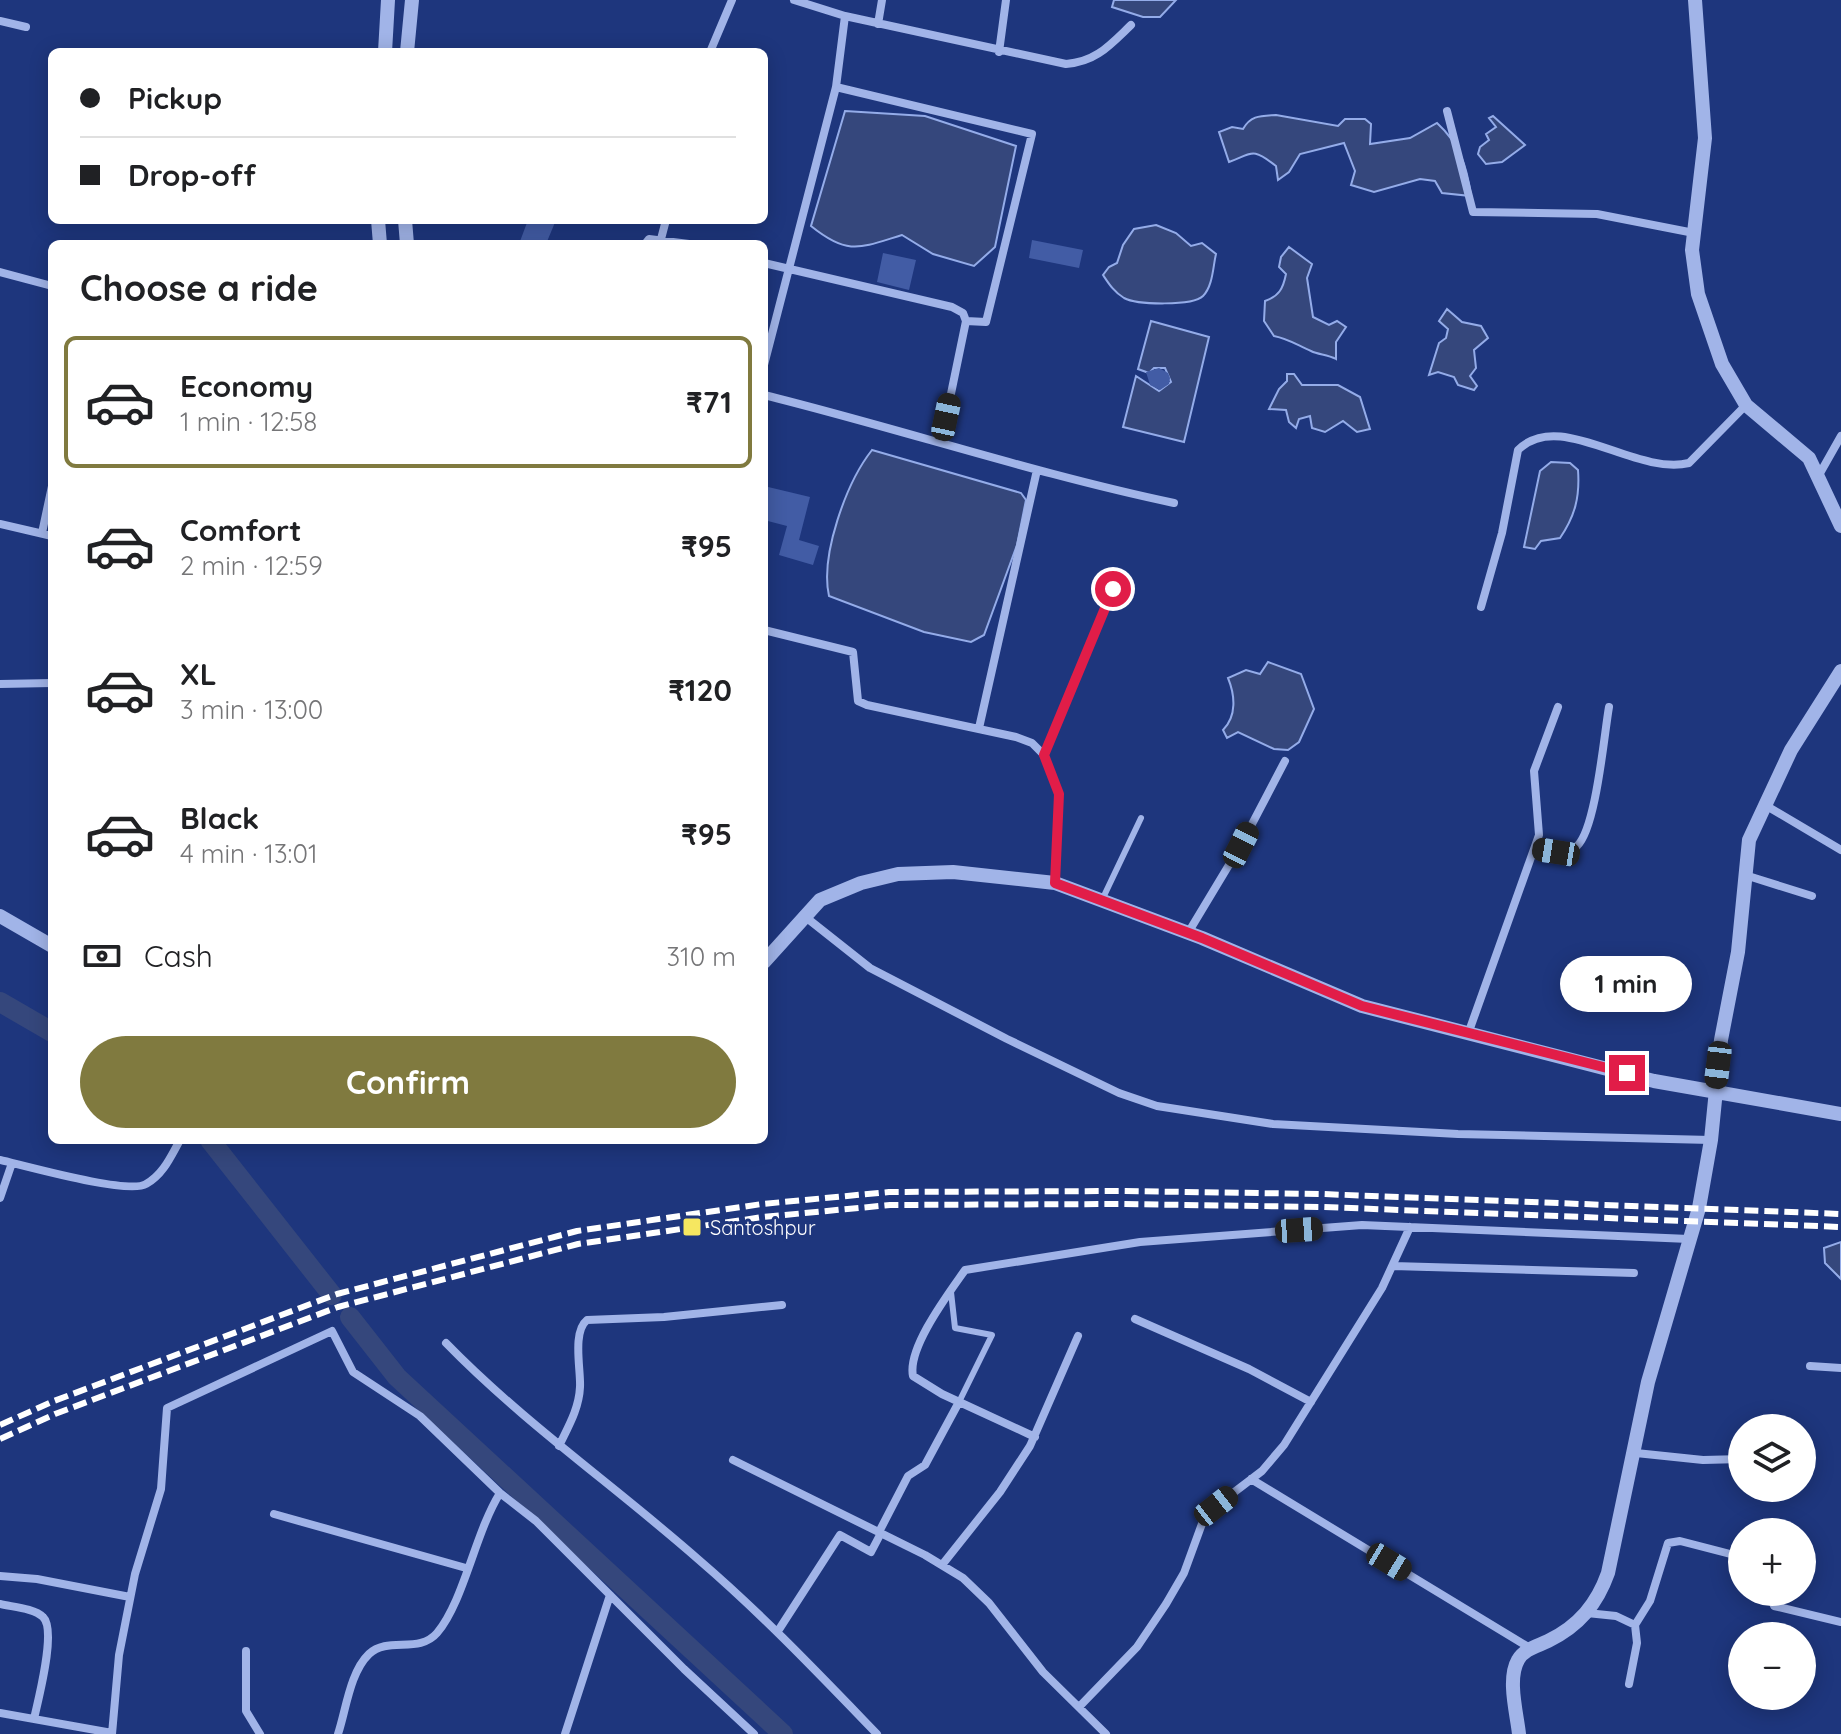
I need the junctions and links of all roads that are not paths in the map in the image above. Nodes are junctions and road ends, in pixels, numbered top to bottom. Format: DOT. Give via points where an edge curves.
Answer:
graph roads {
  1 [pos="388,0"];
  2 [pos="412,0"];
  3 [pos="732,0"];
  4 [pos="794,0"];
  5 [pos="882,0"];
  6 [pos="1006,0"];
  7 [pos="1695,0"];
  8 [pos="845,16"];
  9 [pos="0,21"];
  10 [pos="878,24"];
  11 [pos="1131,25"];
  12 [pos="26,27"];
  13 [pos="385,48"];
  14 [pos="407,48"];
  15 [pos="712,48"];
  16 [pos="999,52"];
  17 [pos="836,87"];
  18 [pos="1447,111"];
  19 [pos="665,224"];
  20 [pos="1694,233"];
  21 [pos="661,239"];
  22 [pos="648,240"];
  23 [pos="667,240"];
  24 [pos="768,264"];
  25 [pos="788,268"];
  26 [pos="0,272"];
  27 [pos="48,285"];
  28 [pos="966,321"];
  29 [pos="768,349"];
  30 [pos="768,396"];
  31 [pos="1746,405"];
  32 [pos="1841,436"];
  33 [pos="941,442"];
  34 [pos="1037,470"];
  35 [pos="1819,475"];
  36 [pos="1174,503"];
  37 [pos="48,505"];
  38 [pos="0,524"];
  39 [pos="1841,526"];
  40 [pos="42,533"];
  41 [pos="48,535"];
  42 [pos="1113,589"];
  43 [pos="1481,607"];
  44 [pos="768,631"];
  45 [pos="1841,671"];
  46 [pos="48,683"];
  47 [pos="0,684"];
  48 [pos="1558,707"];
  49 [pos="1609,707"];
  50 [pos="979,728"];
  51 [pos="1044,755"];
  52 [pos="1285,761"];
  53 [pos="1764,805"];
  54 [pos="1141,818"];
  55 [pos="1535,849"];
  56 [pos="1841,850"];
  57 [pos="1744,874"];
  58 [pos="1055,883"];
  59 [pos="1812,896"];
  60 [pos="1102,900"];
  61 [pos="803,915"];
  62 [pos="0,916"];
  63 [pos="1188,933"];
  64 [pos="48,944"];
  65 [pos="768,957"];
  66 [pos="1468,1034"];
  67 [pos="1715,1090"];
  68 [pos="1841,1114"];
  69 [pos="1711,1140"];
  70 [pos="178,1144"];
  71 [pos="0,1160"];
  72 [pos="12,1163"];
  73 [pos="0,1198"];
  74 [pos="1410,1227"];
  75 [pos="1689,1239"];
  76 [pos="1393,1266"];
  77 [pos="1634,1273"];
  78 [pos="950,1290"];
  79 [pos="782,1305"];
  80 [pos="1135,1319"];
  81 [pos="1078,1336"];
  82 [pos="446,1343"];
  83 [pos="1810,1366"];
  84 [pos="1841,1368"];
  85 [pos="959,1402"];
  86 [pos="1311,1402"];
  87 [pos="1035,1437"];
  88 [pos="559,1446"];
  89 [pos="1636,1453"];
  90 [pos="1728,1459"];
  91 [pos="733,1460"];
  92 [pos="1251,1479"];
  93 [pos="500,1493"];
  94 [pos="274,1514"];
  95 [pos="880,1532"];
  96 [pos="1728,1553"];
  97 [pos="942,1565"];
  98 [pos="466,1568"];
  99 [pos="0,1576"];
  100 [pos="610,1595"];
  101 [pos="130,1597"];
  102 [pos="0,1604"];
  103 [pos="1774,1606"];
  104 [pos="1587,1613"];
  105 [pos="1841,1622"];
  106 [pos="1635,1625"];
  107 [pos="778,1631"];
  108 [pos="1530,1648"];
  109 [pos="246,1651"];
  110 [pos="1629,1684"];
  111 [pos="1079,1707"];
  112 [pos="0,1713"];
  113 [pos="34,1719"];
  114 [pos="1101,1732"];
  115 [pos="112,1734"];
  116 [pos="260,1734"];
  117 [pos="338,1734"];
  118 [pos="565,1734"];
  119 [pos="754,1734"];
  120 [pos="877,1734"];
  121 [pos="1519,1734"];
  1 -- 13 [label="street"];
  2 -- 14 [label="street"];
  3 -- 15 [label="street"];
  4 -- 8 [label="street"];
  5 -- 10 [label="street"];
  6 -- 16 [label="street"];
  7 -- 20 [label="street" via="1705,138"];
  8 -- 10 [label="street"];
  8 -- 17 [label="street"];
  9 -- 12 [label="street"];
  10 -- 16 [label="street"];
  11 -- 16 [label="street" via="1085,63"];
  17 -- 25 [label="street"];
  17 -- 28 [label="street" via="1032,134 986,322"];
  18 -- 20 [label="street" via="1473,212 1597,214"];
  19 -- 21 [label="street"];
  20 -- 31 [label="street" via="1698,294 1709,331"];
  21 -- 22 [label="street"];
  21 -- 23 [label="street"];
  24 -- 25 [label="street"];
  25 -- 28 [label="street" via="952,307"];
  25 -- 29 [label="street"];
  26 -- 27 [label="street"];
  28 -- 33 [label="street"];
  30 -- 33 [label="street"];
  31 -- 35 [label="street" via="1809,458"];
  31 -- 43 [label="street" via="1689,463 1679,465 1661,465 1562,436 1543,435 1526,442 1518,450"];
  32 -- 35 [label="street"];
  33 -- 34 [label="street"];
  34 -- 36 [label="street"];
  34 -- 50 [label="street"];
  35 -- 39 [label="street"];
  37 -- 40 [label="street"];
  38 -- 40 [label="street"];
  40 -- 41 [label="street"];
  42 -- 51 [label="street"];
  44 -- 50 [label="street" via="853,652 858,701"];
  45 -- 53 [label="street"];
  46 -- 47 [label="street"];
  48 -- 55 [label="street" via="1534,771 1540,820"];
  49 -- 55 [label="street" via="1585,833 1568,851"];
  50 -- 51 [label="street" via="1032,743"];
  51 -- 58 [label="street" via="1059,794"];
  52 -- 63 [label="street"];
  53 -- 56 [label="street"];
  53 -- 57 [label="street" via="1749,840"];
  54 -- 60 [label="lane"];
  55 -- 66 [label="street"];
  57 -- 59 [label="street"];
  57 -- 67 [label="street" via="1738,952"];
  58 -- 60 [label="street"];
  58 -- 61 [label="street" via="953,872 898,874 837,891"];
  60 -- 63 [label="street"];
  61 -- 65 [label="street"];
  61 -- 69 [label="street" via="870,968 1119,1093 1157,1106 1273,1124"];
  62 -- 64 [label="street"];
  63 -- 66 [label="street" via="1362,1006"];
  66 -- 67 [label="street" via="1654,1081"];
  67 -- 68 [label="street"];
  67 -- 69 [label="street"];
  69 -- 75 [label="street"];
  70 -- 72 [label="street" via="158,1176 143,1187 120,1188"];
  71 -- 72 [label="street"];
  72 -- 73 [label="street"];
  74 -- 75 [label="street"];
  74 -- 76 [label="street"];
  74 -- 78 [label="street" via="1362,1225 1140,1242 965,1270"];
  75 -- 89 [label="street" via="1648,1382"];
  76 -- 77 [label="street"];
  76 -- 86 [label="street"];
  78 -- 85 [label="street" via="935,1312 912,1370 917,1380"];
  78 -- 85 [label="lane" via="955,1328 992,1335"];
  79 -- 88 [label="street" via="587,1320 580,1333 575,1413"];
  80 -- 86 [label="street"];
  81 -- 87 [label="street"];
  82 -- 88 [label="street" via="498,1396"];
  83 -- 84 [label="street"];
  85 -- 87 [label="street"];
  85 -- 95 [label="street" via="925,1465 908,1476"];
  86 -- 92 [label="street" via="1284,1445"];
  87 -- 97 [label="street" via="1000,1492"];
  88 -- 107 [label="street" via="698,1558"];
  89 -- 90 [label="street"];
  89 -- 104 [label="street" via="1608,1573"];
  91 -- 95 [label="street"];
  92 -- 108 [label="street"];
  92 -- 111 [label="street" via="1203,1521 1166,1604 1137,1647"];
  93 -- 98 [label="street"];
  93 -- 100 [label="street"];
  93 -- 101 [label="street" via="420,1416 353,1372 332,1331 167,1408 161,1489"];
  94 -- 98 [label="street"];
  95 -- 97 [label="street"];
  95 -- 107 [label="street" via="871,1552 840,1535"];
  96 -- 106 [label="street" via="1668,1543 1650,1601"];
  97 -- 111 [label="street" via="989,1603 1043,1672"];
  98 -- 117 [label="street" via="437,1633 422,1644 396,1644 369,1654 358,1669"];
  99 -- 101 [label="street"];
  100 -- 118 [label="street"];
  100 -- 119 [label="street"];
  101 -- 115 [label="street"];
  102 -- 113 [label="street" via="35,1613 48,1625"];
  103 -- 105 [label="street"];
  104 -- 106 [label="street" via="1616,1616"];
  104 -- 108 [label="street" via="1570,1629"];
  106 -- 110 [label="street"];
  107 -- 120 [label="street"];
  108 -- 121 [label="street" via="1518,1660 1514,1677"];
  109 -- 116 [label="street" via="246,1711"];
  111 -- 114 [label="street"];
  112 -- 113 [label="street"];
  113 -- 115 [label="street"];
}
